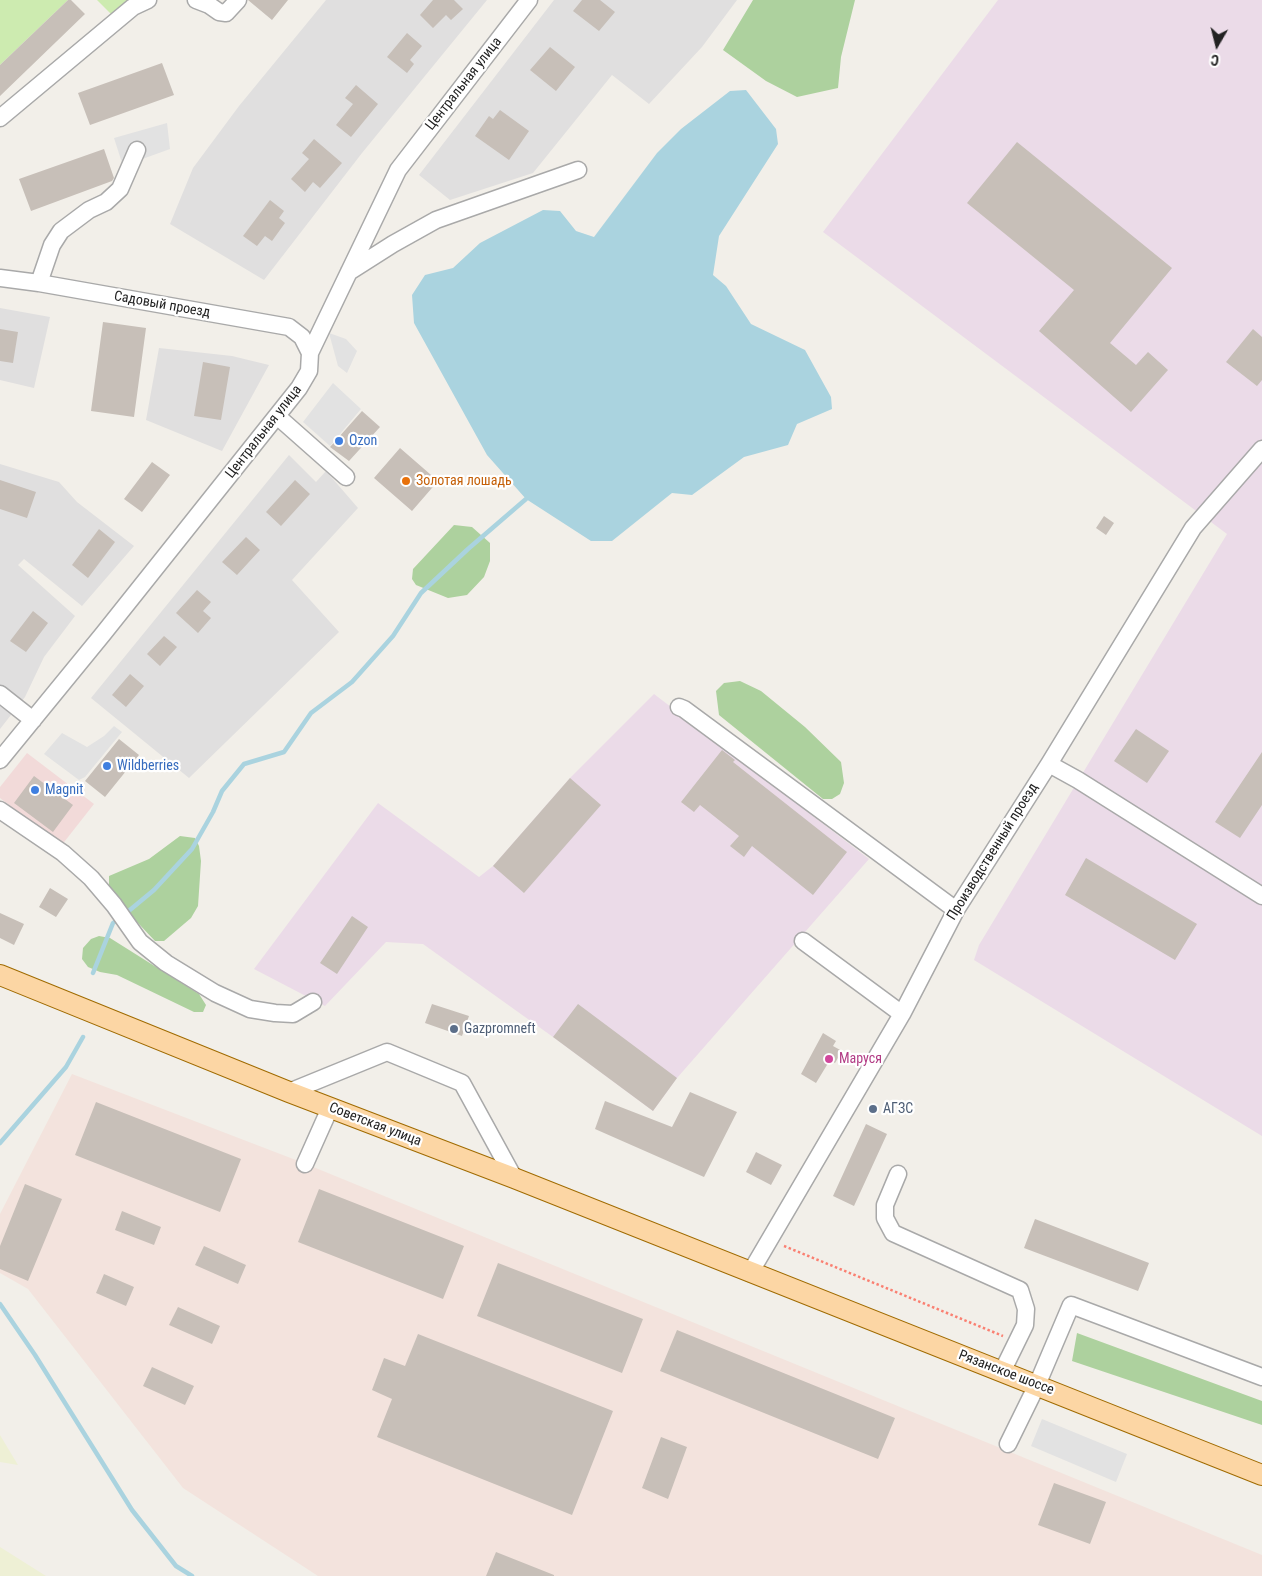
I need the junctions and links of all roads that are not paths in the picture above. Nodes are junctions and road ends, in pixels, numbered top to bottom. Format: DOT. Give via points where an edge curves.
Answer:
graph roads {
  1 [pos="148,0"];
  2 [pos="196,0"];
  3 [pos="530,0"];
  4 [pos="236,1"];
  5 [pos="0,118"];
  6 [pos="137,150"];
  7 [pos="578,170"];
  8 [pos="349,272"];
  9 [pos="0,278"];
  10 [pos="39,283"];
  11 [pos="310,353"];
  12 [pos="277,416"];
  13 [pos="1262,449"];
  14 [pos="1256,467"];
  15 [pos="346,477"];
  16 [pos="0,694"];
  17 [pos="679,707"];
  18 [pos="33,720"];
  19 [pos="0,760"];
  20 [pos="1049,764"];
  21 [pos="0,810"];
  22 [pos="1262,896"];
  23 [pos="956,910"];
  24 [pos="803,940"];
  25 [pos="0,975"];
  26 [pos="313,1002"];
  27 [pos="902,1014"];
  28 [pos="289,1092"];
  29 [pos="330,1108"];
  30 [pos="306,1164"];
  31 [pos="898,1174"];
  32 [pos="514,1178"];
  33 [pos="750,1273"];
  34 [pos="1002,1372"];
  35 [pos="1262,1377"];
  36 [pos="1037,1385"];
  37 [pos="1008,1444"];
  38 [pos="1262,1475"];
  1 -- 5 [label="street" via="133,7"];
  2 -- 4 [label="street" via="226,13"];
  3 -- 8 [label="street, Центральная улица" via="398,170"];
  6 -- 10 [label="street" via="120,189 61,231 52,245"];
  7 -- 8 [label="street" via="436,220"];
  8 -- 11 [label="street, Центральная улица"];
  9 -- 10 [label="street, Садовый проезд"];
  10 -- 11 [label="street, Садовый проезд" via="289,327 302,337"];
  11 -- 12 [label="street, Центральная улица" via="309,371"];
  12 -- 15 [label="street"];
  12 -- 18 [label="street, Центральная улица"];
  13 -- 14 [label="street, Производственный проезд"];
  14 -- 20 [label="street, Производственный проезд" via="1193,528"];
  16 -- 18 [label="street"];
  17 -- 23 [label="street"];
  18 -- 19 [label="street, Центральная улица"];
  20 -- 22 [label="street"];
  20 -- 23 [label="street, Производственный проезд"];
  21 -- 26 [label="street" via="62,853 91,878 140,942 166,963 215,993 250,1009 293,1014"];
  23 -- 27 [label="street, Производственный проезд"];
  24 -- 27 [label="street"];
  25 -- 28 [label="main road, Советская улица"];
  27 -- 33 [label="street, Производственный проезд"];
  28 -- 29 [label="main road, Советская улица"];
  28 -- 32 [label="street" via="387,1052 462,1083"];
  29 -- 30 [label="street"];
  29 -- 32 [label="main road, Советская улица"];
  31 -- 34 [label="street" via="885,1206 885,1218 893,1232 1020,1290 1026,1310 1025,1325"];
  32 -- 33 [label="main road, Советская улица"];
  33 -- 34 [label="main road, Рязанское шоссе"];
  34 -- 36 [label="main road, Рязанское шоссе"];
  35 -- 36 [label="street" via="1071,1305"];
  36 -- 37 [label="street"];
  36 -- 38 [label="main road, Рязанское шоссе"];
}
